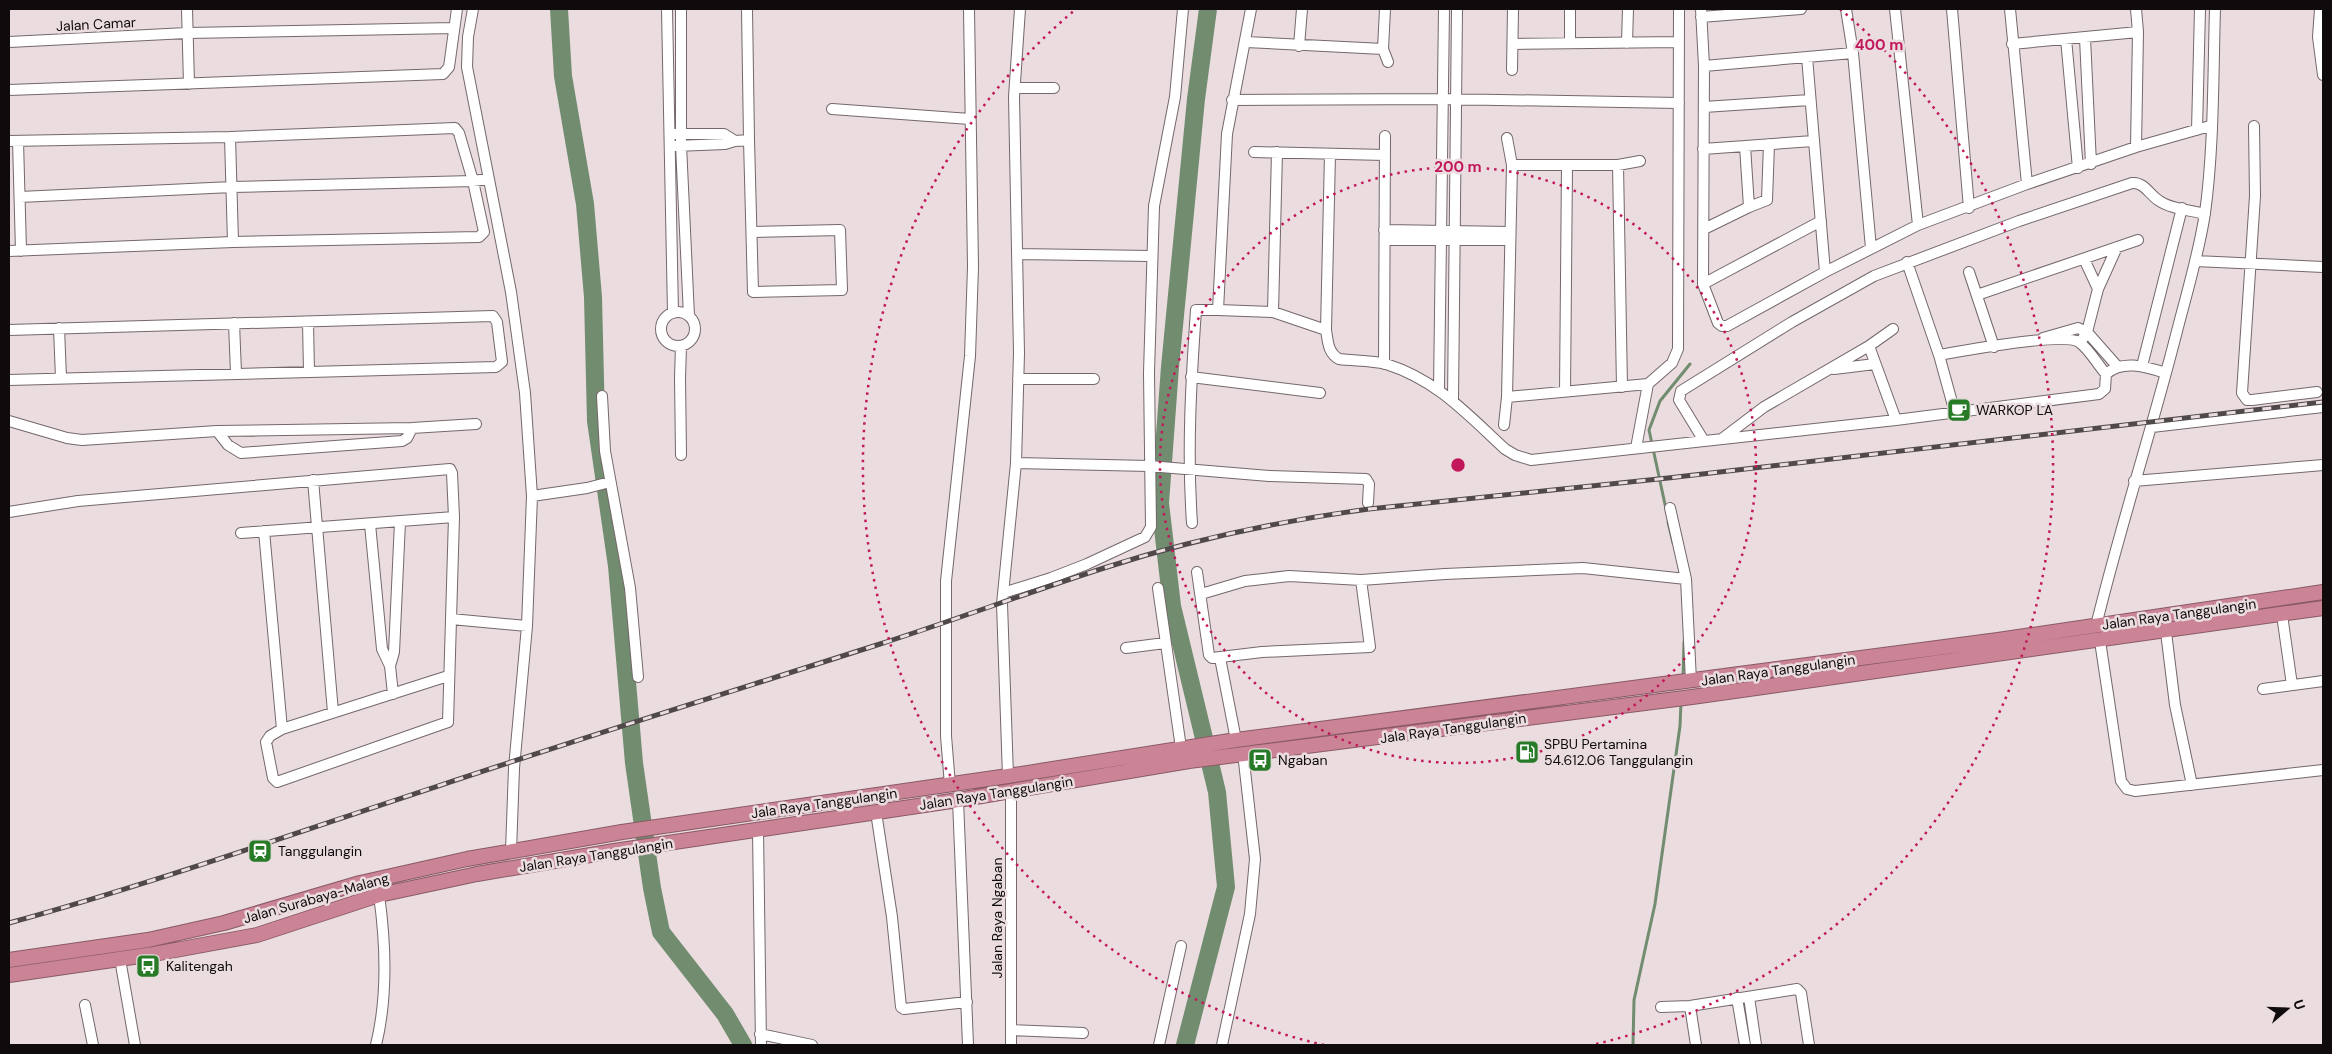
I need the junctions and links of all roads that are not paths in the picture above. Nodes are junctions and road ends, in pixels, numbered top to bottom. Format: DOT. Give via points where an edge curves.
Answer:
graph roads {
  1 [pos="187,9"];
  2 [pos="457,9"];
  3 [pos="474,9"];
  4 [pos="667,9"];
  5 [pos="681,9"];
  6 [pos="747,9"];
  7 [pos="969,9"];
  8 [pos="1020,9"];
  9 [pos="1183,9"];
  10 [pos="1251,9"];
  11 [pos="1302,9"];
  12 [pos="1385,9"];
  13 [pos="1444,9"];
  14 [pos="1457,9"];
  15 [pos="1513,9"];
  16 [pos="1570,9"];
  17 [pos="1628,9"];
  18 [pos="1679,9"];
  19 [pos="1801,9"];
  20 [pos="1846,9"];
  21 [pos="1895,9"];
  22 [pos="1952,9"];
  23 [pos="2010,9"];
  24 [pos="2136,9"];
  25 [pos="2200,9"];
  26 [pos="2215,9"];
  27 [pos="1746,11"];
  28 [pos="2320,11"];
  29 [pos="1701,13"];
  30 [pos="454,28"];
  31 [pos="2138,32"];
  32 [pos="187,33"];
  33 [pos="2085,38"];
  34 [pos="2066,39"];
  35 [pos="9,42"];
  36 [pos="1246,42"];
  37 [pos="1570,42"];
  38 [pos="1680,42"];
  39 [pos="1627,43"];
  40 [pos="1514,44"];
  41 [pos="2012,44"];
  42 [pos="1299,46"];
  43 [pos="1383,49"];
  44 [pos="2321,51"];
  45 [pos="1853,53"];
  46 [pos="1807,57"];
  47 [pos="1388,62"];
  48 [pos="1704,66"];
  49 [pos="1512,70"];
  50 [pos="2323,75"];
  51 [pos="188,84"];
  52 [pos="1015,88"];
  53 [pos="1054,88"];
  54 [pos="9,90"];
  55 [pos="1443,99"];
  56 [pos="1457,99"];
  57 [pos="1232,100"];
  58 [pos="1810,100"];
  59 [pos="1678,103"];
  60 [pos="1704,107"];
  61 [pos="832,109"];
  62 [pos="970,119"];
  63 [pos="2210,126"];
  64 [pos="2254,126"];
  65 [pos="2197,130"];
  66 [pos="681,134"];
  67 [pos="669,135"];
  68 [pos="1385,136"];
  69 [pos="230,137"];
  70 [pos="1507,138"];
  71 [pos="735,140"];
  72 [pos="749,140"];
  73 [pos="1813,140"];
  74 [pos="13,141"];
  75 [pos="1769,144"];
  76 [pos="681,145"];
  77 [pos="669,146"];
  78 [pos="1745,146"];
  79 [pos="2136,147"];
  80 [pos="1703,149"];
  81 [pos="1254,152"];
  82 [pos="1277,152"];
  83 [pos="1330,154"];
  84 [pos="1385,155"];
  85 [pos="1640,161"];
  86 [pos="2091,164"];
  87 [pos="1512,165"];
  88 [pos="1567,165"];
  89 [pos="1618,165"];
  90 [pos="2078,168"];
  91 [pos="488,179"];
  92 [pos="474,181"];
  93 [pos="2027,184"];
  94 [pos="232,187"];
  95 [pos="20,197"];
  96 [pos="1749,207"];
  97 [pos="1969,208"];
  98 [pos="2182,208"];
  99 [pos="2205,214"];
  100 [pos="1821,221"];
  101 [pos="1918,225"];
  102 [pos="1704,229"];
  103 [pos="752,232"];
  104 [pos="1385,235"];
  105 [pos="1442,236"];
  106 [pos="1456,236"];
  107 [pos="1510,236"];
  108 [pos="671,238"];
  109 [pos="685,238"];
  110 [pos="2138,240"];
  111 [pos="233,242"];
  112 [pos="2117,247"];
  113 [pos="1872,248"];
  114 [pos="9,251"];
  115 [pos="21,251"];
  116 [pos="1017,254"];
  117 [pos="1151,256"];
  118 [pos="2084,259"];
  119 [pos="2195,261"];
  120 [pos="1907,262"];
  121 [pos="2252,263"];
  122 [pos="2323,267"];
  123 [pos="1825,272"];
  124 [pos="1969,272"];
  125 [pos="1704,284"];
  126 [pos="2098,289"];
  127 [pos="1977,295"];
  128 [pos="1218,310"];
  129 [pos="1273,312"];
  130 [pos="673,314"];
  131 [pos="689,316"];
  132 [pos="308,322"];
  133 [pos="234,323"];
  134 [pos="59,328"];
  135 [pos="1893,329"];
  136 [pos="9,330"];
  137 [pos="1326,330"];
  138 [pos="2087,332"];
  139 [pos="2034,341"];
  140 [pos="499,343"];
  141 [pos="516,343"];
  142 [pos="2080,343"];
  143 [pos="681,346"];
  144 [pos="1870,346"];
  145 [pos="1994,347"];
  146 [pos="1939,355"];
  147 [pos="1384,364"];
  148 [pos="1875,364"];
  149 [pos="2117,366"];
  150 [pos="2142,366"];
  151 [pos="1827,370"];
  152 [pos="309,372"];
  153 [pos="236,373"];
  154 [pos="2166,373"];
  155 [pos="2106,374"];
  156 [pos="1191,377"];
  157 [pos="61,378"];
  158 [pos="1018,379"];
  159 [pos="1094,379"];
  160 [pos="9,380"];
  161 [pos="1648,384"];
  162 [pos="1622,387"];
  163 [pos="1439,389"];
  164 [pos="1320,392"];
  165 [pos="1565,392"];
  166 [pos="2317,392"];
  167 [pos="602,396"];
  168 [pos="1507,398"];
  169 [pos="1452,401"];
  170 [pos="2323,407"];
  171 [pos="1955,413"];
  172 [pos="1896,420"];
  173 [pos="9,421"];
  174 [pos="476,424"];
  175 [pos="1504,425"];
  176 [pos="2152,427"];
  177 [pos="412,428"];
  178 [pos="217,430"];
  179 [pos="1722,439"];
  180 [pos="1704,441"];
  181 [pos="1641,448"];
  182 [pos="681,455"];
  183 [pos="1016,463"];
  184 [pos="2323,465"];
  185 [pos="1153,466"];
  186 [pos="1186,468"];
  187 [pos="313,480"];
  188 [pos="2134,481"];
  189 [pos="608,483"];
  190 [pos="532,496"];
  191 [pos="1368,503"];
  192 [pos="1670,508"];
  193 [pos="9,512"];
  194 [pos="454,517"];
  195 [pos="400,522"];
  196 [pos="1192,523"];
  197 [pos="370,524"];
  198 [pos="317,527"];
  199 [pos="264,531"];
  200 [pos="241,533"];
  201 [pos="1197,572"];
  202 [pos="1681,579"];
  203 [pos="1361,580"];
  204 [pos="1158,588"];
  205 [pos="2323,592"];
  206 [pos="1003,593"];
  207 [pos="1201,594"];
  208 [pos="2323,608"];
  209 [pos="2282,615"];
  210 [pos="450,619"];
  211 [pos="527,626"];
  212 [pos="2096,626"];
  213 [pos="2166,632"];
  214 [pos="1998,640"];
  215 [pos="2100,641"];
  216 [pos="1165,643"];
  217 [pos="1970,644"];
  218 [pos="1126,648"];
  219 [pos="2000,655"];
  220 [pos="1220,658"];
  221 [pos="1971,660"];
  222 [pos="390,666"];
  223 [pos="448,676"];
  224 [pos="638,677"];
  225 [pos="1689,681"];
  226 [pos="2323,681"];
  227 [pos="2292,685"];
  228 [pos="2263,689"];
  229 [pos="393,694"];
  230 [pos="1668,700"];
  231 [pos="333,712"];
  232 [pos="282,729"];
  233 [pos="1237,747"];
  234 [pos="1187,752"];
  235 [pos="2323,770"];
  236 [pos="1008,776"];
  237 [pos="950,785"];
  238 [pos="2192,785"];
  239 [pos="1010,791"];
  240 [pos="958,800"];
  241 [pos="795,806"];
  242 [pos="876,812"];
  243 [pos="799,824"];
  244 [pos="758,830"];
  245 [pos="622,832"];
  246 [pos="511,851"];
  247 [pos="379,895"];
  248 [pos="1181,946"];
  249 [pos="120,958"];
  250 [pos="9,960"];
  251 [pos="9,975"];
  252 [pos="1749,997"];
  253 [pos="1737,998"];
  254 [pos="967,1002"];
  255 [pos="85,1005"];
  256 [pos="1690,1006"];
  257 [pos="1661,1007"];
  258 [pos="1011,1030"];
  259 [pos="1083,1033"];
  260 [pos="760,1034"];
  261 [pos="93,1045"];
  262 [pos="135,1045"];
  263 [pos="376,1045"];
  264 [pos="761,1045"];
  265 [pos="812,1045"];
  266 [pos="968,1045"];
  267 [pos="1011,1045"];
  268 [pos="1159,1045"];
  269 [pos="1222,1045"];
  270 [pos="1696,1045"];
  271 [pos="1745,1045"];
  272 [pos="1756,1045"];
  273 [pos="1809,1045"];
  1 -- 32 [label="street"];
  2 -- 30 [label="street"];
  3 -- 91 [label="street" via="468,37 467,67"];
  4 -- 67 [label="street"];
  5 -- 66 [label="street"];
  6 -- 72 [label="street"];
  7 -- 62 [label="street"];
  8 -- 52 [label="street"];
  9 -- 117 [label="street" via="1175,96 1154,206"];
  10 -- 36 [label="street"];
  11 -- 42 [label="street"];
  12 -- 43 [label="street"];
  13 -- 55 [label="street"];
  14 -- 56 [label="street"];
  15 -- 40 [label="street"];
  16 -- 37 [label="street"];
  17 -- 39 [label="street"];
  18 -- 38 [label="street"];
  19 -- 27 [label="street"];
  20 -- 45 [label="street"];
  21 -- 101 [label="street"];
  22 -- 97 [label="street"];
  23 -- 41 [label="street"];
  24 -- 31 [label="street"];
  25 -- 65 [label="street"];
  26 -- 63 [label="street"];
  27 -- 29 [label="street"];
  28 -- 44 [label="street" via="2318,37"];
  29 -- 48 [label="street"];
  30 -- 32 [label="street, Jalan Camar"];
  30 -- 51 [label="street" via="449,67 443,74"];
  31 -- 33 [label="street"];
  31 -- 79 [label="street"];
  32 -- 35 [label="street, Jalan Camar"];
  32 -- 51 [label="street"];
  33 -- 34 [label="street"];
  33 -- 86 [label="street"];
  34 -- 41 [label="street"];
  34 -- 90 [label="street"];
  36 -- 42 [label="street"];
  36 -- 57 [label="street"];
  37 -- 39 [label="street"];
  37 -- 40 [label="street"];
  38 -- 39 [label="street"];
  38 -- 59 [label="street"];
  40 -- 49 [label="street"];
  41 -- 93 [label="street"];
  42 -- 43 [label="street"];
  43 -- 47 [label="street"];
  44 -- 50 [label="street"];
  45 -- 46 [label="street"];
  45 -- 113 [label="street"];
  46 -- 48 [label="street"];
  46 -- 58 [label="street"];
  48 -- 60 [label="street"];
  51 -- 54 [label="street"];
  52 -- 53 [label="street"];
  52 -- 116 [label="street"];
  55 -- 56 [label="street"];
  55 -- 57 [label="street"];
  55 -- 105 [label="street"];
  56 -- 59 [label="street"];
  56 -- 106 [label="street"];
  57 -- 128 [label="street" via="1226,134"];
  58 -- 60 [label="street"];
  58 -- 73 [label="street"];
  59 -- 161 [label="street" via="1678,349 1672,363"];
  60 -- 80 [label="street"];
  61 -- 62 [label="street"];
  62 -- 237 [label="street" via="973,249 970,356 946,581 946,736"];
  63 -- 65 [label="street"];
  63 -- 99 [label="street"];
  64 -- 121 [label="street"];
  65 -- 79 [label="street"];
  66 -- 67 [label="street"];
  66 -- 71 [label="street" via="724,134"];
  66 -- 76 [label="street"];
  67 -- 77 [label="street"];
  68 -- 84 [label="street"];
  69 -- 74 [label="street"];
  69 -- 92 [label="street" via="455,128"];
  69 -- 94 [label="street"];
  70 -- 87 [label="street"];
  71 -- 72 [label="street"];
  71 -- 76 [label="street" via="725,144"];
  72 -- 103 [label="street"];
  73 -- 75 [label="street"];
  73 -- 100 [label="street"];
  74 -- 95 [label="street"];
  75 -- 78 [label="street"];
  75 -- 96 [label="street" via="1768,198"];
  76 -- 77 [label="street"];
  76 -- 109 [label="street"];
  77 -- 108 [label="street"];
  78 -- 80 [label="street"];
  78 -- 96 [label="street"];
  79 -- 86 [label="street"];
  80 -- 102 [label="street"];
  81 -- 82 [label="street"];
  82 -- 83 [label="street"];
  82 -- 129 [label="street"];
  83 -- 84 [label="street"];
  83 -- 137 [label="street"];
  84 -- 104 [label="street"];
  85 -- 89 [label="street"];
  86 -- 90 [label="street"];
  87 -- 88 [label="street"];
  87 -- 107 [label="street"];
  88 -- 89 [label="street"];
  88 -- 165 [label="street"];
  89 -- 162 [label="street"];
  90 -- 93 [label="street"];
  91 -- 92 [label="street"];
  91 -- 141 [label="street" via="511,292"];
  92 -- 94 [label="street"];
  92 -- 111 [label="street" via="484,232 479,237"];
  93 -- 97 [label="street"];
  94 -- 95 [label="street"];
  94 -- 111 [label="street"];
  95 -- 115 [label="street"];
  96 -- 102 [label="street"];
  97 -- 101 [label="street"];
  98 -- 99 [label="street"];
  98 -- 120 [label="street" via="2166,205 2141,184 2132,184"];
  98 -- 150 [label="street"];
  99 -- 119 [label="street"];
  100 -- 123 [label="street"];
  100 -- 125 [label="street"];
  101 -- 113 [label="street"];
  102 -- 125 [label="street"];
  103 -- 103 [label="street" via="840,230 842,290 753,292"];
  104 -- 105 [label="street"];
  104 -- 147 [label="street"];
  105 -- 106 [label="street"];
  105 -- 163 [label="street"];
  106 -- 107 [label="street"];
  106 -- 169 [label="street"];
  107 -- 168 [label="street"];
  108 -- 109 [label="street"];
  108 -- 130 [label="street"];
  109 -- 131 [label="street"];
  110 -- 112 [label="street"];
  111 -- 115 [label="street"];
  112 -- 118 [label="street"];
  112 -- 126 [label="street"];
  113 -- 123 [label="street"];
  114 -- 115 [label="street"];
  116 -- 117 [label="street"];
  116 -- 158 [label="street"];
  117 -- 185 [label="street"];
  118 -- 126 [label="street"];
  118 -- 127 [label="street"];
  119 -- 121 [label="street"];
  119 -- 154 [label="street"];
  120 -- 146 [label="street"];
  120 -- 180 [label="street" via="1874,276 1792,322 1681,391 1679,400"];
  121 -- 122 [label="street"];
  121 -- 166 [label="street" via="2244,398 2252,400"];
  123 -- 125 [label="street" via="1727,326 1718,323"];
  124 -- 127 [label="street"];
  126 -- 138 [label="street"];
  127 -- 145 [label="street"];
  128 -- 129 [label="street"];
  128 -- 156 [label="street" via="1196,310"];
  129 -- 137 [label="street"];
  130 -- 131 [label="street"];
  130 -- 143 [label="street" via="662,325 662,334 673,346"];
  131 -- 143 [label="street" via="695,330 688,343"];
  132 -- 133 [label="street"];
  132 -- 140 [label="street" via="493,316 497,322"];
  132 -- 152 [label="street"];
  133 -- 134 [label="street"];
  133 -- 153 [label="street"];
  134 -- 136 [label="street"];
  134 -- 157 [label="street"];
  135 -- 144 [label="street"];
  137 -- 147 [label="street" via="1330,352 1339,359"];
  138 -- 139 [label="street" via="2072,328"];
  138 -- 142 [label="street"];
  138 -- 149 [label="street"];
  139 -- 142 [label="street" via="2073,340"];
  139 -- 145 [label="street"];
  140 -- 141 [label="street"];
  140 -- 152 [label="street" via="502,362 496,367"];
  141 -- 190 [label="street" via="525,392"];
  142 -- 155 [label="street"];
  143 -- 182 [label="street"];
  144 -- 148 [label="street"];
  144 -- 151 [label="street"];
  145 -- 146 [label="street"];
  146 -- 171 [label="street"];
  147 -- 163 [label="street"];
  148 -- 151 [label="street"];
  148 -- 172 [label="street"];
  149 -- 150 [label="street"];
  149 -- 155 [label="street"];
  150 -- 154 [label="street"];
  151 -- 179 [label="street" via="1764,407"];
  152 -- 153 [label="street"];
  153 -- 157 [label="street"];
  154 -- 176 [label="street"];
  155 -- 171 [label="street" via="2105,389 2099,394"];
  156 -- 164 [label="street"];
  156 -- 186 [label="street"];
  157 -- 160 [label="street"];
  158 -- 159 [label="street"];
  158 -- 183 [label="street"];
  161 -- 162 [label="street"];
  161 -- 181 [label="street"];
  162 -- 165 [label="street"];
  163 -- 169 [label="street"];
  165 -- 168 [label="street"];
  167 -- 189 [label="street"];
  168 -- 175 [label="street"];
  169 -- 181 [label="street" via="1505,449 1515,456 1531,460"];
  170 -- 176 [label="street"];
  171 -- 172 [label="street"];
  172 -- 179 [label="street"];
  173 -- 178 [label="street" via="75,440"];
  174 -- 177 [label="street"];
  176 -- 188 [label="street"];
  177 -- 178 [label="street"];
  177 -- 178 [label="street" via="402,441 241,452 228,446"];
  179 -- 180 [label="street"];
  180 -- 181 [label="street"];
  183 -- 185 [label="street"];
  183 -- 206 [label="street"];
  184 -- 188 [label="street"];
  185 -- 186 [label="street"];
  185 -- 206 [label="street" via="1152,520 1145,537 1051,578"];
  186 -- 191 [label="street" via="1366,480 1369,484"];
  186 -- 196 [label="street"];
  187 -- 193 [label="street" via="78,501"];
  187 -- 194 [label="street" via="450,469"];
  187 -- 198 [label="street"];
  188 -- 212 [label="street"];
  189 -- 190 [label="street"];
  189 -- 224 [label="street" via="630,588"];
  190 -- 211 [label="street"];
  192 -- 202 [label="street"];
  194 -- 195 [label="street"];
  194 -- 210 [label="street"];
  195 -- 197 [label="street"];
  195 -- 222 [label="street" via="394,652"];
  197 -- 198 [label="street"];
  197 -- 222 [label="street" via="382,649"];
  198 -- 199 [label="street"];
  198 -- 231 [label="street"];
  199 -- 200 [label="street"];
  199 -- 232 [label="street"];
  201 -- 207 [label="street"];
  202 -- 203 [label="street" via="1584,568"];
  202 -- 225 [label="street"];
  203 -- 207 [label="street" via="1289,576 1245,581"];
  203 -- 220 [label="street" via="1370,647 1262,652"];
  204 -- 216 [label="street"];
  205 -- 212 [label="highway, Jalan Raya Tanggulangin"];
  206 -- 236 [label="street"];
  207 -- 220 [label="street" via="1209,655"];
  208 -- 209 [label="highway, Jalan Raya Tanggulangin"];
  209 -- 213 [label="highway, Jalan Raya Tanggulangin"];
  209 -- 227 [label="street"];
  210 -- 211 [label="street"];
  210 -- 223 [label="street"];
  211 -- 246 [label="street" via="514,768"];
  212 -- 214 [label="highway, Jalan Raya Tanggulangin"];
  213 -- 215 [label="highway, Jalan Raya Tanggulangin"];
  213 -- 238 [label="street" via="2175,705"];
  214 -- 217 [label="highway, Jalan Raya Tanggulangin"];
  214 -- 219 [label="highway" via="1996,649"];
  215 -- 219 [label="highway, Jalan Raya Tanggulangin"];
  215 -- 238 [label="street" via="2124,786 2134,791"];
  216 -- 218 [label="street"];
  216 -- 234 [label="street"];
  217 -- 221 [label="highway" via="1974,651"];
  217 -- 225 [label="highway, Jalan Raya Tanggulangin"];
  219 -- 221 [label="highway, Jalan Raya Tanggulangin"];
  220 -- 233 [label="street"];
  221 -- 230 [label="highway, Jalan Raya Tanggulangin"];
  222 -- 229 [label="street"];
  223 -- 229 [label="street"];
  223 -- 232 [label="street" via="449,720 446,724 277,782 272,778 266,742"];
  225 -- 233 [label="highway, Jalan Raya Tanggulangin"];
  226 -- 227 [label="street"];
  227 -- 228 [label="street"];
  229 -- 231 [label="street"];
  230 -- 233 [label="highway, Jala Raya Tanggulangin" via="1318,746"];
  231 -- 232 [label="street"];
  233 -- 234 [label="highway"];
  233 -- 269 [label="street" via="1255,859 1250,914"];
  234 -- 236 [label="highway, Jala Raya Tanggulangin"];
  234 -- 239 [label="highway, Jalan Raya Tanggulangin"];
  235 -- 238 [label="street"];
  236 -- 237 [label="highway, Jala Raya Tanggulangin"];
  237 -- 241 [label="highway, Jala Raya Tanggulangin"];
  239 -- 240 [label="highway, Jalan Raya Tanggulangin"];
  239 -- 258 [label="street, Jalan Raya Ngaban"];
  240 -- 242 [label="highway, Jalan Raya Tanggulangin"];
  240 -- 254 [label="street"];
  241 -- 243 [label="highway"];
  241 -- 245 [label="highway, Jala Raya Tanggulangin"];
  242 -- 243 [label="highway, Jalan Raya Tanggulangin"];
  242 -- 254 [label="street" via="892,917 900,1007"];
  243 -- 244 [label="highway, Jalan Raya Tanggulangin"];
  244 -- 247 [label="highway, Jalan Raya Tanggulangin" via="477,874"];
  244 -- 260 [label="street"];
  245 -- 246 [label="highway, Jalan Surabaya-Malang"];
  246 -- 250 [label="highway, Jalan Surabaya-Malang" via="360,883 224,923 148,940"];
  247 -- 249 [label="highway, Jalan Raya Tanggulangin" via="257,935"];
  247 -- 263 [label="street" via="385,954 382,1021"];
  248 -- 268 [label="street"];
  249 -- 251 [label="highway, Jalan Raya Tanggulangin"];
  249 -- 262 [label="street"];
  252 -- 253 [label="street"];
  252 -- 272 [label="street"];
  252 -- 273 [label="street" via="1800,990"];
  253 -- 256 [label="street"];
  253 -- 271 [label="street"];
  254 -- 266 [label="street"];
  255 -- 261 [label="street"];
  256 -- 257 [label="street"];
  256 -- 270 [label="street"];
  258 -- 259 [label="street"];
  258 -- 267 [label="street, Jalan Raya Ngaban"];
  260 -- 264 [label="street"];
  260 -- 265 [label="street"];
}
